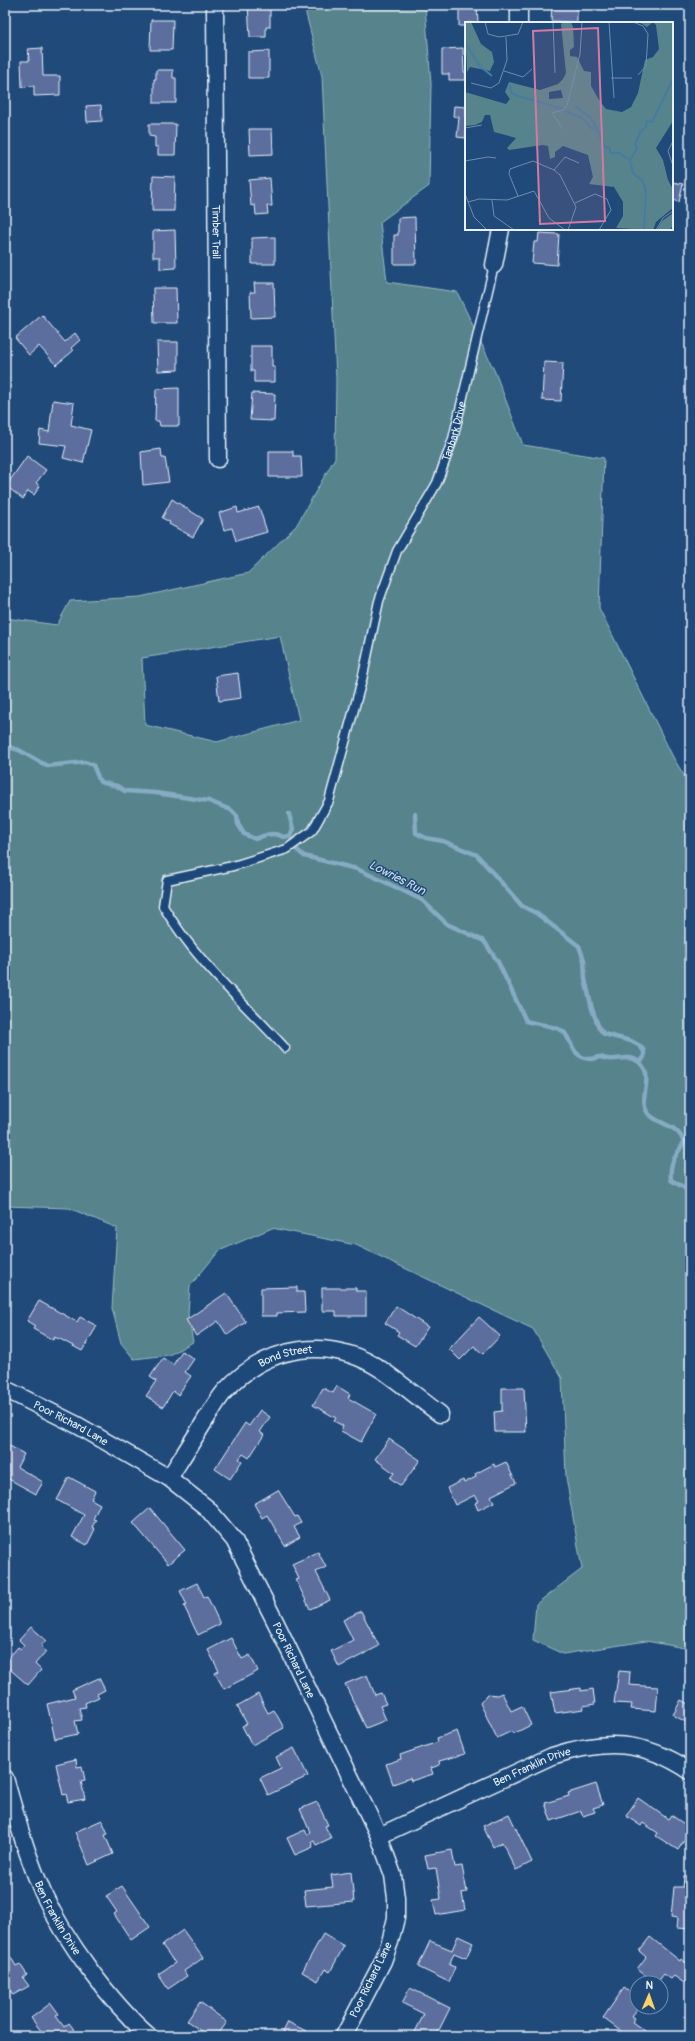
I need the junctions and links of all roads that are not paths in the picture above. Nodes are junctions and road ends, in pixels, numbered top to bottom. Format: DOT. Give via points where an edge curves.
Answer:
graph roads {
  1 [pos="215,5"];
  2 [pos="519,5"];
  3 [pos="519,22"];
  4 [pos="501,230"];
  5 [pos="494,265"];
  6 [pos="218,459"];
  7 [pos="285,1048"];
  8 [pos="5,1389"];
  9 [pos="440,1414"];
  10 [pos="169,1478"];
  11 [pos="690,1771"];
  12 [pos="5,1778"];
  13 [pos="379,1836"];
  14 [pos="149,2036"];
  15 [pos="344,2036"];
  1 -- 6 [label="street, Timber Trail"];
  2 -- 3 [label="street"];
  4 -- 5 [label="street, Tanbark Drive"];
  5 -- 7 [label="lane, Tanbark Drive" via="453,439 437,483 398,551 373,622 362,680 329,801 312,831 287,849 251,862 167,880 163,906 173,922 194,951"];
  8 -- 10 [label="street, Poor Richard Lane" via="77,1425"];
  9 -- 10 [label="street, Bond Street" via="381,1370 358,1358 334,1351 309,1348 289,1352 270,1358 252,1368 224,1392"];
  10 -- 13 [label="street, Poor Richard Lane" via="206,1508 234,1540"];
  11 -- 13 [label="street, Ben Franklin Drive" via="673,1759 624,1744 576,1748 552,1756"];
  12 -- 14 [label="street, Ben Franklin Drive" via="30,1860 54,1913 107,1991"];
  13 -- 15 [label="street, Poor Richard Lane" via="393,1875 396,1918 383,1961"];
}
